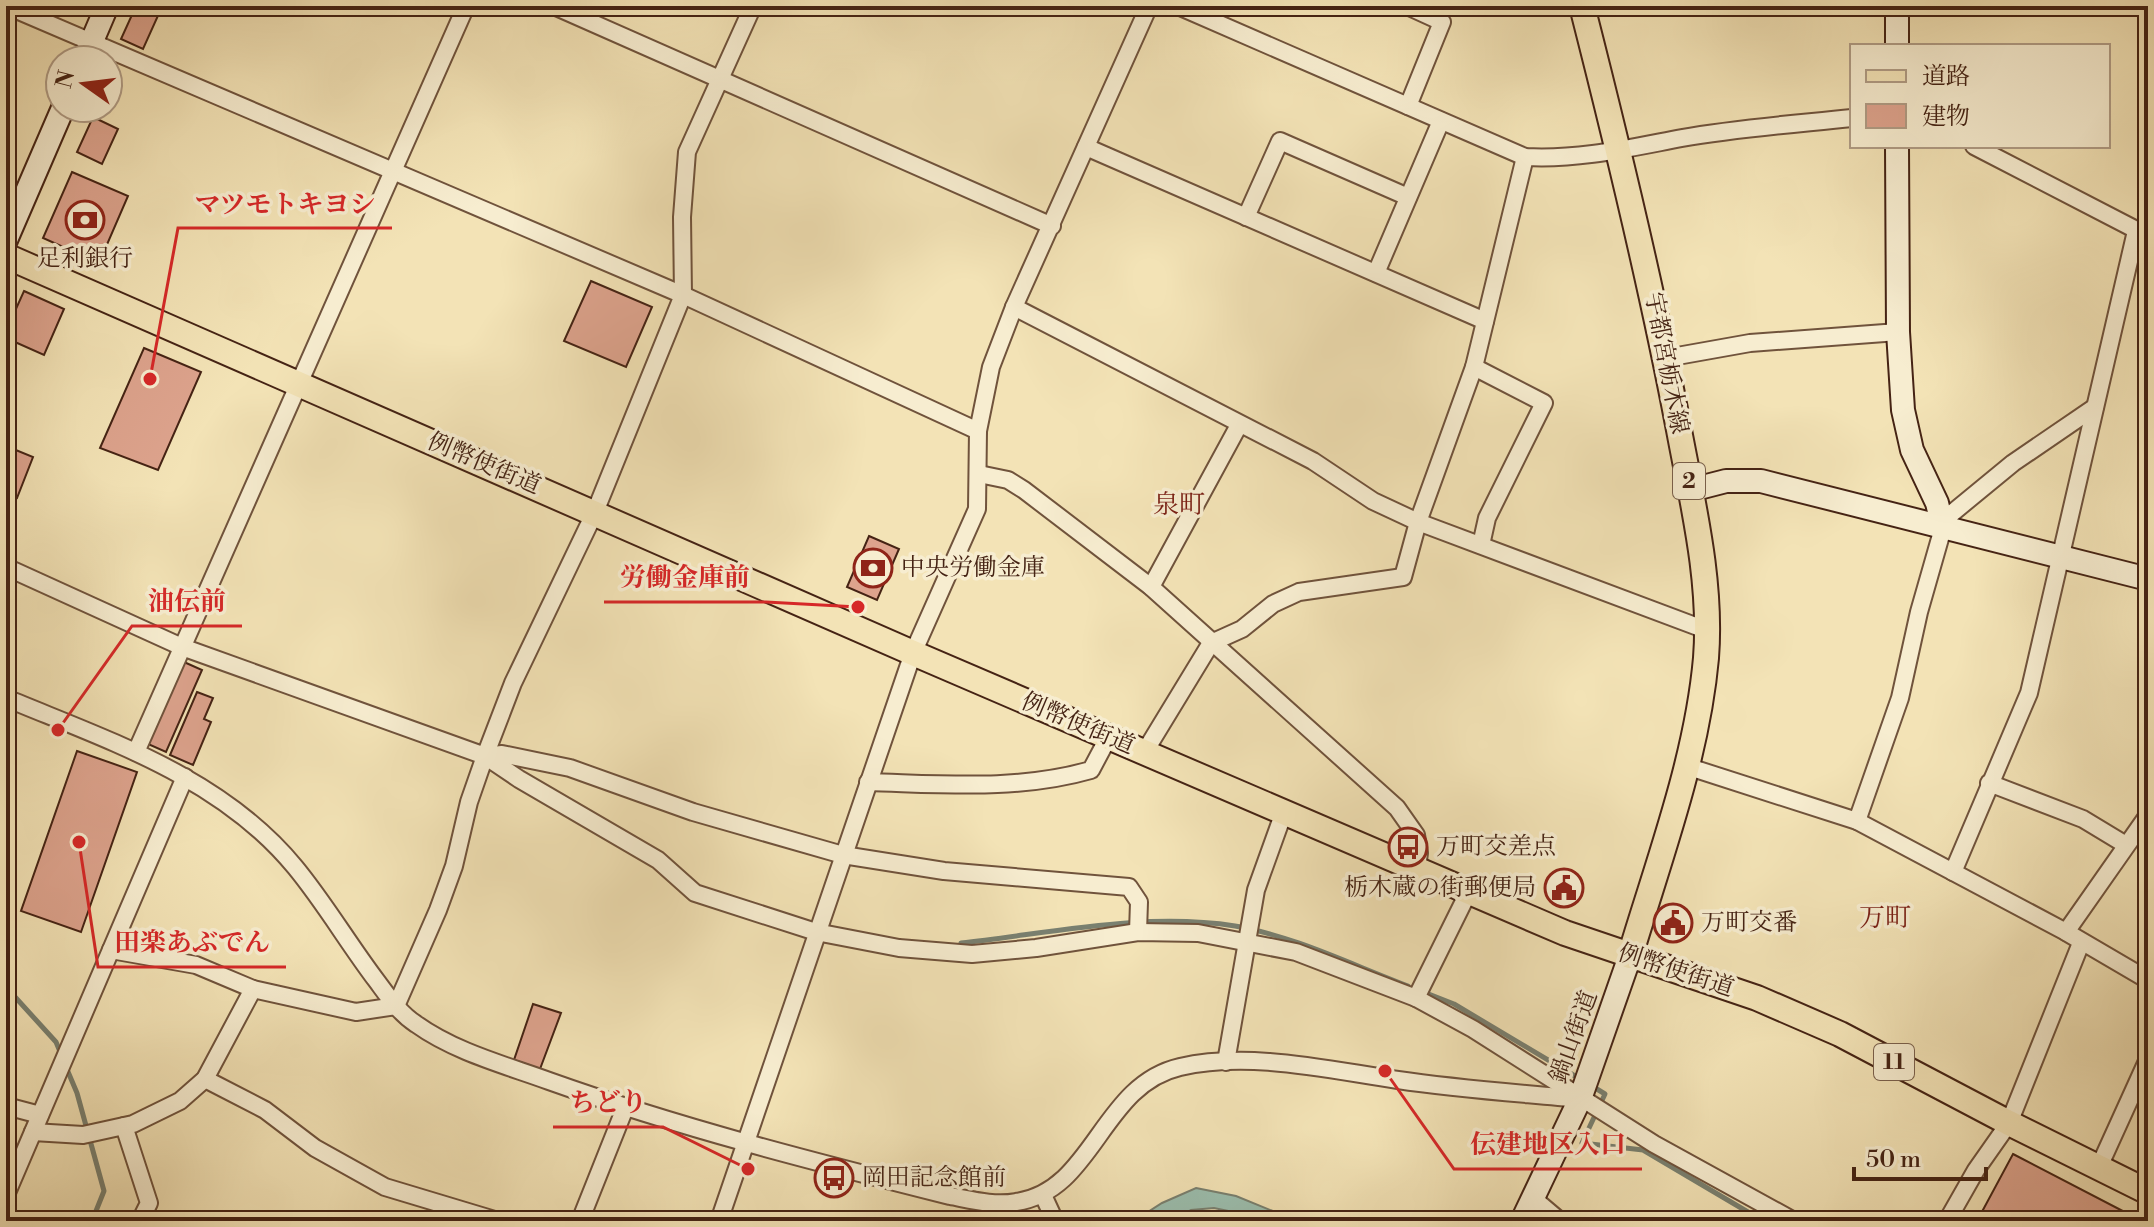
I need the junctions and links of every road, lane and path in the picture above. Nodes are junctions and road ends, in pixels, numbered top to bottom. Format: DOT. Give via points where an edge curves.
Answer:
graph roads {
  1 [pos="7,6"];
  2 [pos="107,6"];
  3 [pos="466,6"];
  4 [pos="554,6"];
  5 [pos="753,6"];
  6 [pos="1149,6"];
  7 [pos="1178,6"];
  8 [pos="1407,6"];
  9 [pos="1582,6"];
  10 [pos="1897,6"];
  11 [pos="75,44"];
  12 [pos="91,44"];
  13 [pos="1897,44"];
  14 [pos="124,65"];
  15 [pos="720,78"];
  16 [pos="1408,106"];
  17 [pos="1850,118"];
  18 [pos="1441,121"];
  19 [pos="56,124"];
  20 [pos="1086,147"];
  21 [pos="1897,148"];
  22 [pos="1978,148"];
  23 [pos="1619,151"];
  24 [pos="1525,157"];
  25 [pos="392,171"];
  26 [pos="1408,197"];
  27 [pos="1246,217"];
  28 [pos="1052,226"];
  29 [pos="2142,234"];
  30 [pos="6,240"];
  31 [pos="6,256"];
  32 [pos="1376,273"];
  33 [pos="683,295"];
  34 [pos="1014,307"];
  35 [pos="1485,321"];
  36 [pos="1898,332"];
  37 [pos="1666,358"];
  38 [pos="1474,367"];
  39 [pos="298,383"];
  40 [pos="2095,407"];
  41 [pos="1239,425"];
  42 [pos="978,431"];
  43 [pos="979,474"];
  44 [pos="1691,490"];
  45 [pos="595,512"];
  46 [pos="1418,522"];
  47 [pos="1943,528"];
  48 [pos="1481,545"];
  49 [pos="2059,555"];
  50 [pos="6,567"];
  51 [pos="2148,579"];
  52 [pos="1151,587"];
  53 [pos="1706,630"];
  54 [pos="1211,643"];
  55 [pos="182,647"];
  56 [pos="913,653"];
  57 [pos="6,698"];
  58 [pos="1108,738"];
  59 [pos="136,752"];
  60 [pos="1144,753"];
  61 [pos="485,756"];
  62 [pos="1686,766"];
  63 [pos="185,777"];
  64 [pos="868,782"];
  65 [pos="1989,783"];
  66 [pos="1284,812"];
  67 [pos="2148,815"];
  68 [pos="1857,821"];
  69 [pos="2126,845"];
  70 [pos="843,855"];
  71 [pos="1417,868"];
  72 [pos="1953,872"];
  73 [pos="1469,891"];
  74 [pos="816,932"];
  75 [pos="1138,932"];
  76 [pos="2066,932"];
  77 [pos="1247,941"];
  78 [pos="2081,943"];
  79 [pos="111,950"];
  80 [pos="1630,956"];
  81 [pos="2148,980"];
  82 [pos="253,989"];
  83 [pos="1416,998"];
  84 [pos="396,1006"];
  85 [pos="2148,1059"];
  86 [pos="1226,1062"];
  87 [pos="205,1079"];
  88 [pos="1580,1099"];
  89 [pos="6,1106"];
  90 [pos="625,1108"];
  91 [pos="40,1115"];
  92 [pos="2009,1123"];
  93 [pos="124,1126"];
  94 [pos="33,1132"];
  95 [pos="743,1144"];
  96 [pos="2099,1167"];
  97 [pos="2148,1192"];
  98 [pos="6,1195"];
  99 [pos="1043,1195"];
  100 [pos="1534,1199"];
  101 [pos="140,1221"];
  102 [pos="498,1221"];
  103 [pos="580,1221"];
  104 [pos="719,1221"];
  105 [pos="1055,1221"];
  106 [pos="1522,1221"];
  107 [pos="1560,1221"];
  108 [pos="1794,1221"];
  109 [pos="1947,1221"];
  1 -- 11 [label="street"];
  2 -- 12 [label="street"];
  3 -- 25 [label="street"];
  4 -- 15 [label="street"];
  5 -- 15 [label="street"];
  6 -- 20 [label="street"];
  7 -- 16 [label="street"];
  8 -- 16 [label="street" via="1442,22"];
  9 -- 23 [label="main road, 宇都宮栃木線 / 2"];
  10 -- 13 [label="street"];
  14 -- 25 [label="street"];
  15 -- 28 [label="street"];
  15 -- 33 [label="street" via="687,152"];
  16 -- 18 [label="street"];
  17 -- 23 [label="street" via="1729,131"];
  18 -- 24 [label="street"];
  18 -- 26 [label="street"];
  19 -- 30 [label="street"];
  20 -- 27 [label="street"];
  20 -- 28 [label="street"];
  21 -- 36 [label="street"];
  22 -- 29 [label="street"];
  23 -- 24 [label="street"];
  23 -- 37 [label="main road, 宇都宮栃木線 / 2"];
  24 -- 35 [label="street"];
  25 -- 33 [label="street"];
  25 -- 39 [label="street"];
  26 -- 27 [label="street" via="1280,141"];
  26 -- 32 [label="street"];
  27 -- 32 [label="street"];
  28 -- 34 [label="street"];
  29 -- 40 [label="street"];
  31 -- 39 [label="main road, 例幣使街道"];
  32 -- 35 [label="street"];
  33 -- 42 [label="street"];
  33 -- 45 [label="street"];
  34 -- 41 [label="street"];
  34 -- 42 [label="street" via="991,367"];
  35 -- 38 [label="street"];
  36 -- 37 [label="street" via="1750,343"];
  36 -- 47 [label="street" via="1903,410 1912,450"];
  37 -- 44 [label="main road, 宇都宮栃木線 / 2"];
  38 -- 46 [label="street"];
  38 -- 48 [label="street" via="1544,403 1487,518"];
  39 -- 45 [label="main road, 例幣使街道"];
  39 -- 55 [label="street"];
  40 -- 47 [label="street" via="2013,463 1951,514"];
  40 -- 49 [label="street"];
  41 -- 46 [label="street"];
  41 -- 52 [label="street"];
  42 -- 43 [label="street"];
  43 -- 52 [label="street" via="1008,480 1024,490"];
  43 -- 56 [label="street" via="977,509"];
  44 -- 47 [label="street" via="1726,481 1761,481"];
  44 -- 53 [label="main road, 宇都宮栃木線 / 2" via="1706,591"];
  45 -- 56 [label="main road, 例幣使街道"];
  45 -- 61 [label="street" via="513,683"];
  46 -- 48 [label="street"];
  46 -- 54 [label="street" via="1403,577 1299,592"];
  47 -- 49 [label="street"];
  47 -- 68 [label="street" via="1900,698"];
  48 -- 53 [label="street"];
  49 -- 51 [label="street"];
  49 -- 65 [label="street" via="2029,693"];
  50 -- 55 [label="street"];
  52 -- 54 [label="street"];
  53 -- 62 [label="main road, 宇都宮栃木線 / 2" via="1699,712"];
  54 -- 60 [label="street"];
  54 -- 71 [label="street" via="1397,808 1416,835"];
  55 -- 59 [label="street"];
  55 -- 61 [label="street"];
  56 -- 58 [label="main road, 例幣使街道"];
  56 -- 64 [label="street"];
  57 -- 59 [label="street"];
  58 -- 60 [label="main road, 例幣使街道"];
  58 -- 64 [label="street" via="1091,770 1063,778 997,786"];
  59 -- 63 [label="street"];
  60 -- 66 [label="main road, 例幣使街道"];
  61 -- 70 [label="street" via="502,754 570,768 693,812"];
  61 -- 74 [label="street" via="658,860 695,893"];
  61 -- 84 [label="street" via="449,881"];
  62 -- 68 [label="street"];
  62 -- 80 [label="main road, 宇都宮栃木線 / 2"];
  63 -- 79 [label="street"];
  63 -- 84 [label="street" via="229,804 295,867"];
  64 -- 70 [label="street"];
  65 -- 69 [label="street" via="2083,819"];
  65 -- 72 [label="street"];
  66 -- 71 [label="main road, 例幣使街道"];
  66 -- 77 [label="street" via="1256,890"];
  67 -- 69 [label="street"];
  68 -- 72 [label="street"];
  69 -- 76 [label="street"];
  70 -- 74 [label="street"];
  70 -- 75 [label="street" via="944,871 1129,887 1139,902"];
  71 -- 73 [label="main road, 例幣使街道"];
  72 -- 76 [label="street"];
  73 -- 80 [label="main road, 例幣使街道"];
  73 -- 83 [label="street"];
  74 -- 75 [label="street" via="899,948 972,954"];
  74 -- 95 [label="street"];
  75 -- 77 [label="street"];
  76 -- 78 [label="street"];
  77 -- 83 [label="street" via="1296,952"];
  77 -- 86 [label="street"];
  78 -- 81 [label="street"];
  78 -- 92 [label="street"];
  79 -- 82 [label="street" via="196,965"];
  79 -- 91 [label="street"];
  80 -- 88 [label="street, 鍋山街道"];
  80 -- 92 [label="main road, 例幣使街道 / 11" via="1813,1022"];
  82 -- 84 [label="street" via="356,1012"];
  82 -- 87 [label="street"];
  83 -- 88 [label="street"];
  84 -- 90 [label="street" via="443,1040"];
  85 -- 96 [label="street"];
  86 -- 88 [label="street"];
  86 -- 99 [label="street" via="1179,1067 1137,1088 1068,1177"];
  87 -- 93 [label="street" via="180,1101"];
  87 -- 102 [label="street" via="265,1110 315,1148 385,1187"];
  88 -- 100 [label="street, 鍋山街道"];
  88 -- 108 [label="street"];
  89 -- 91 [label="street"];
  90 -- 95 [label="street"];
  90 -- 103 [label="street"];
  91 -- 94 [label="street"];
  92 -- 96 [label="main road, 例幣使街道 / 11"];
  92 -- 109 [label="street"];
  93 -- 94 [label="street" via="83,1135"];
  93 -- 101 [label="street" via="149,1203"];
  94 -- 98 [label="street"];
  95 -- 99 [label="street" via="984,1203 1016,1203"];
  95 -- 104 [label="street"];
  96 -- 97 [label="main road, 例幣使街道 / 11"];
  99 -- 105 [label="street"];
  100 -- 106 [label="street, 鍋山街道"];
  100 -- 107 [label="street"];
}
